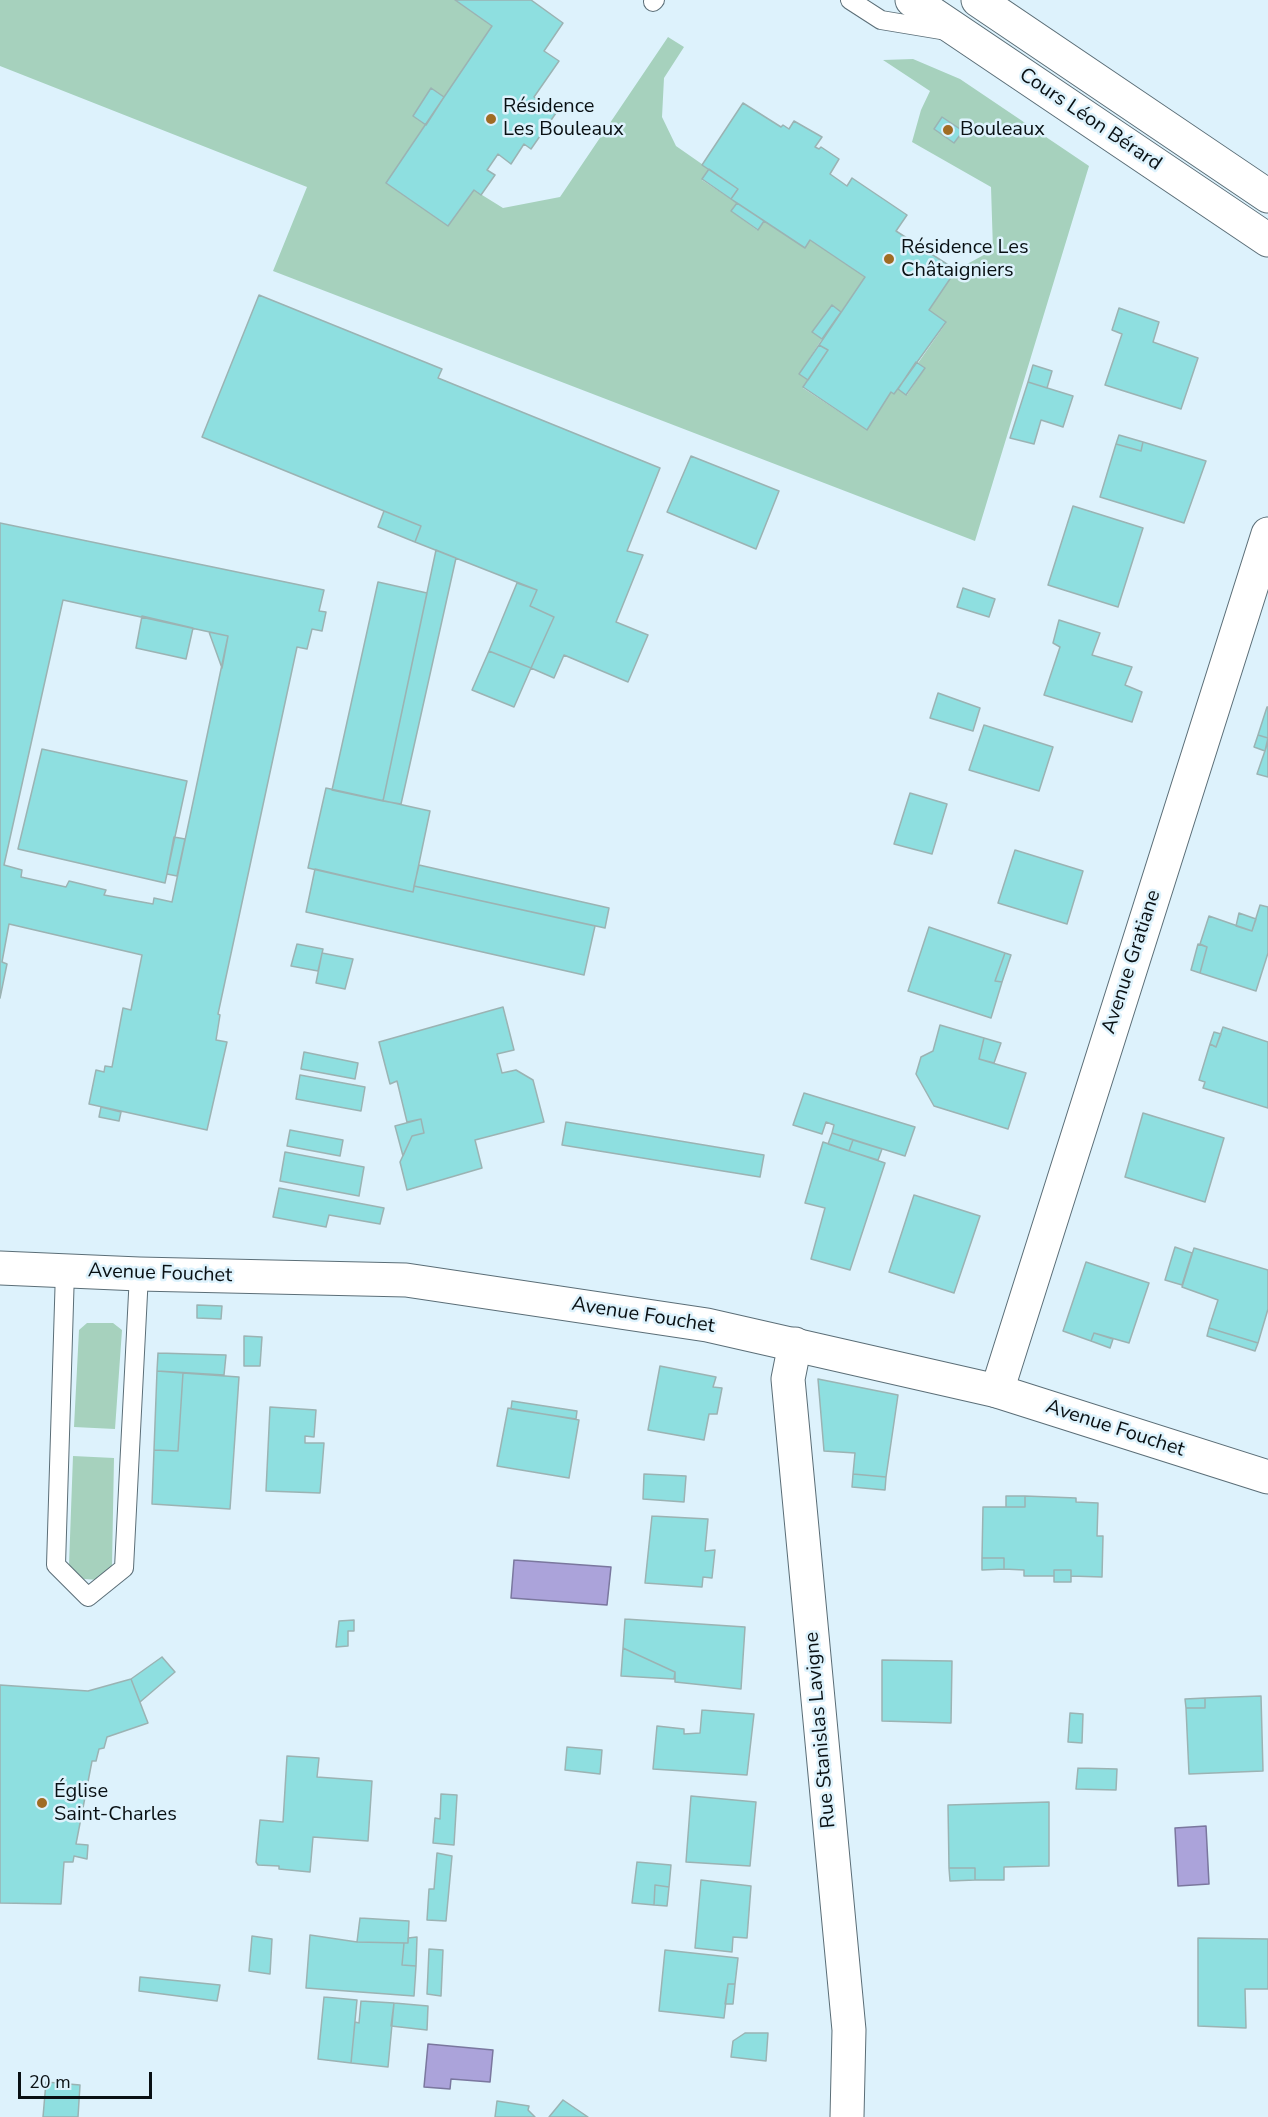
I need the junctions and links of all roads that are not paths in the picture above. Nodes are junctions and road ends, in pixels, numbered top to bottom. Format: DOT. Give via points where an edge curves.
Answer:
graph roads {
  1 [pos="850,0"];
  2 [pos="912,0"];
  3 [pos="978,0"];
  4 [pos="963,34"];
  5 [pos="1268,196"];
  6 [pos="1268,240"];
  7 [pos="1268,534"];
  8 [pos="0,1268"];
  9 [pos="65,1271"];
  10 [pos="139,1274"];
  11 [pos="795,1344"];
  12 [pos="997,1391"];
  13 [pos="1268,1477"];
  14 [pos="847,2117"];
  1 -- 4 [label="lane" via="881,20"];
  2 -- 4 [label="street, Cours Léon Bérard"];
  3 -- 5 [label="street, Cours Léon Bérard"];
  4 -- 6 [label="street, Cours Léon Bérard"];
  7 -- 12 [label="street, Avenue Gratiane"];
  8 -- 9 [label="street, Avenue Fouchet"];
  9 -- 10 [label="street, Avenue Fouchet"];
  9 -- 10 [label="lane" via="56,1565 88,1597 124,1568"];
  10 -- 11 [label="street, Avenue Fouchet" via="406,1280 707,1325"];
  11 -- 12 [label="street, Avenue Fouchet"];
  11 -- 14 [label="street, Rue Stanislas Lavigne" via="788,1379 849,2030"];
  12 -- 13 [label="street, Avenue Fouchet"];
}
